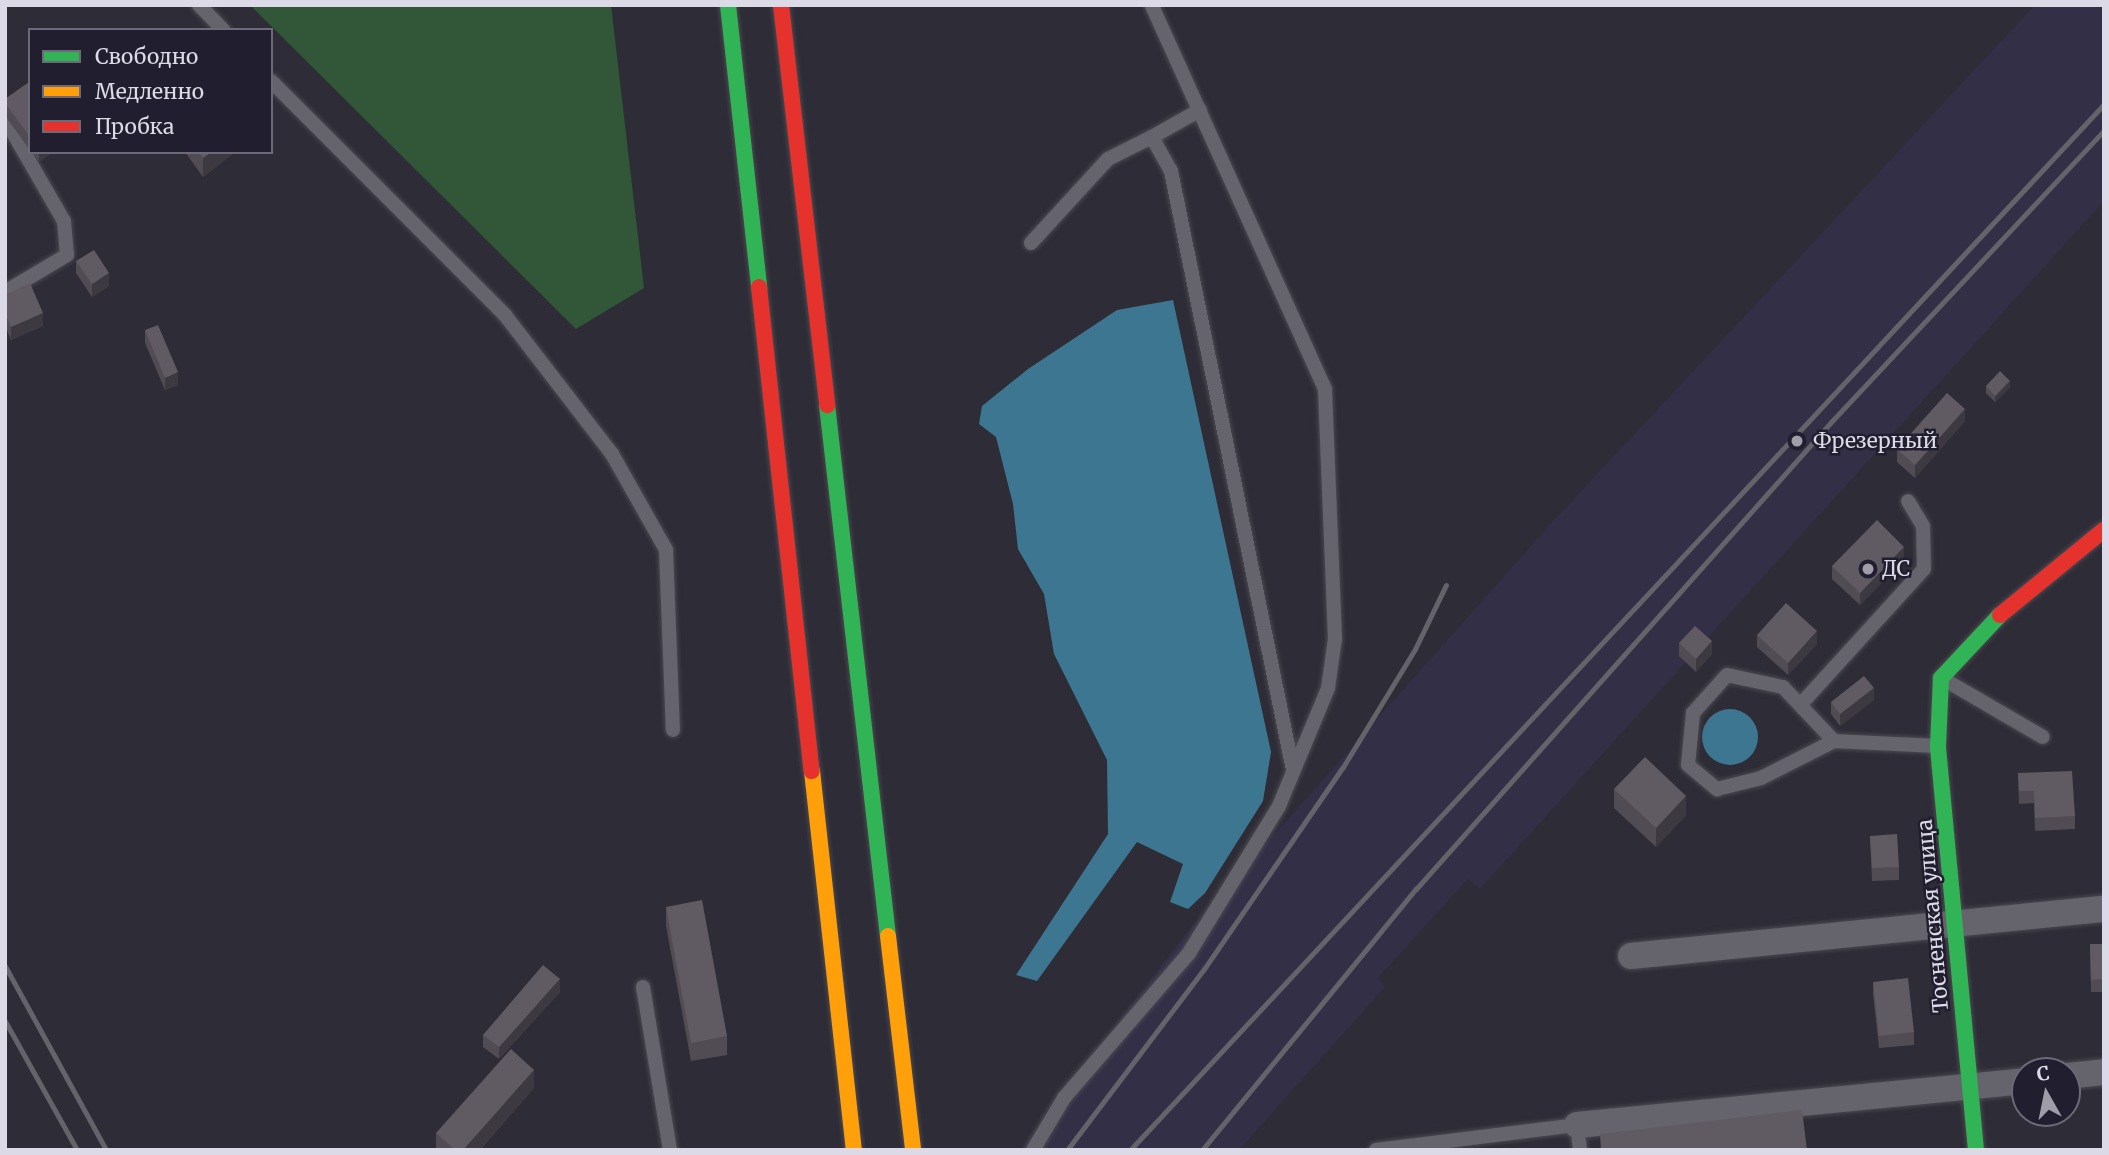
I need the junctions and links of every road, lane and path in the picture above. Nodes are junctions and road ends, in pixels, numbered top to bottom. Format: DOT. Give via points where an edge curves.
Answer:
graph roads {
  1 [pos="199,5"];
  2 [pos="728,5"];
  3 [pos="781,5"];
  4 [pos="1153,5"];
  5 [pos="221,28"];
  6 [pos="273,83"];
  7 [pos="1199,110"];
  8 [pos="5,119"];
  9 [pos="1152,136"];
  10 [pos="1031,243"];
  11 [pos="5,292"];
  12 [pos="1908,501"];
  13 [pos="2104,530"];
  14 [pos="1941,678"];
  15 [pos="1802,704"];
  16 [pos="673,730"];
  17 [pos="2043,737"];
  18 [pos="1834,741"];
  19 [pos="1938,746"];
  20 [pos="1293,771"];
  21 [pos="2104,909"];
  22 [pos="1955,924"];
  23 [pos="1631,956"];
  24 [pos="642,987"];
  25 [pos="2104,1072"];
  26 [pos="2081,1074"];
  27 [pos="2011,1082"];
  28 [pos="1970,1086"];
  29 [pos="1579,1138"];
  30 [pos="913,1147"];
  31 [pos="670,1150"];
  32 [pos="854,1150"];
  33 [pos="1033,1150"];
  34 [pos="1376,1150"];
  35 [pos="1976,1150"];
  1 -- 5 [label="lane"];
  2 -- 32 [label="main road"];
  3 -- 30 [label="main road"];
  4 -- 7 [label="lane"];
  6 -- 16 [label="lane" via="505,314 612,454 666,550"];
  7 -- 9 [label="lane"];
  7 -- 20 [label="lane" via="1325,389 1335,639 1328,688"];
  8 -- 11 [label="lane" via="64,221 66,255"];
  9 -- 10 [label="lane" via="1108,159"];
  9 -- 20 [label="lane" via="1171,171"];
  12 -- 15 [label="lane" via="1923,526 1924,569"];
  13 -- 14 [label="main road" via="1982,629"];
  14 -- 17 [label="lane"];
  14 -- 19 [label="main road, Тосненская улица"];
  15 -- 18 [label="lane"];
  15 -- 18 [label="lane" via="1783,687 1727,675 1693,713 1688,765 1717,789 1761,778"];
  18 -- 19 [label="lane"];
  19 -- 22 [label="main road, Тосненская улица"];
  20 -- 33 [label="lane" via="1279,806 1189,953 1064,1098"];
  21 -- 22 [label="street"];
  22 -- 23 [label="street"];
  22 -- 28 [label="main road, Тосненская улица"];
  24 -- 31 [label="lane"];
  25 -- 26 [label="street"];
  27 -- 28 [label="street"];
  28 -- 29 [label="street"];
  28 -- 35 [label="main road, Тосненская улица"];
  29 -- 34 [label="lane"];
}
